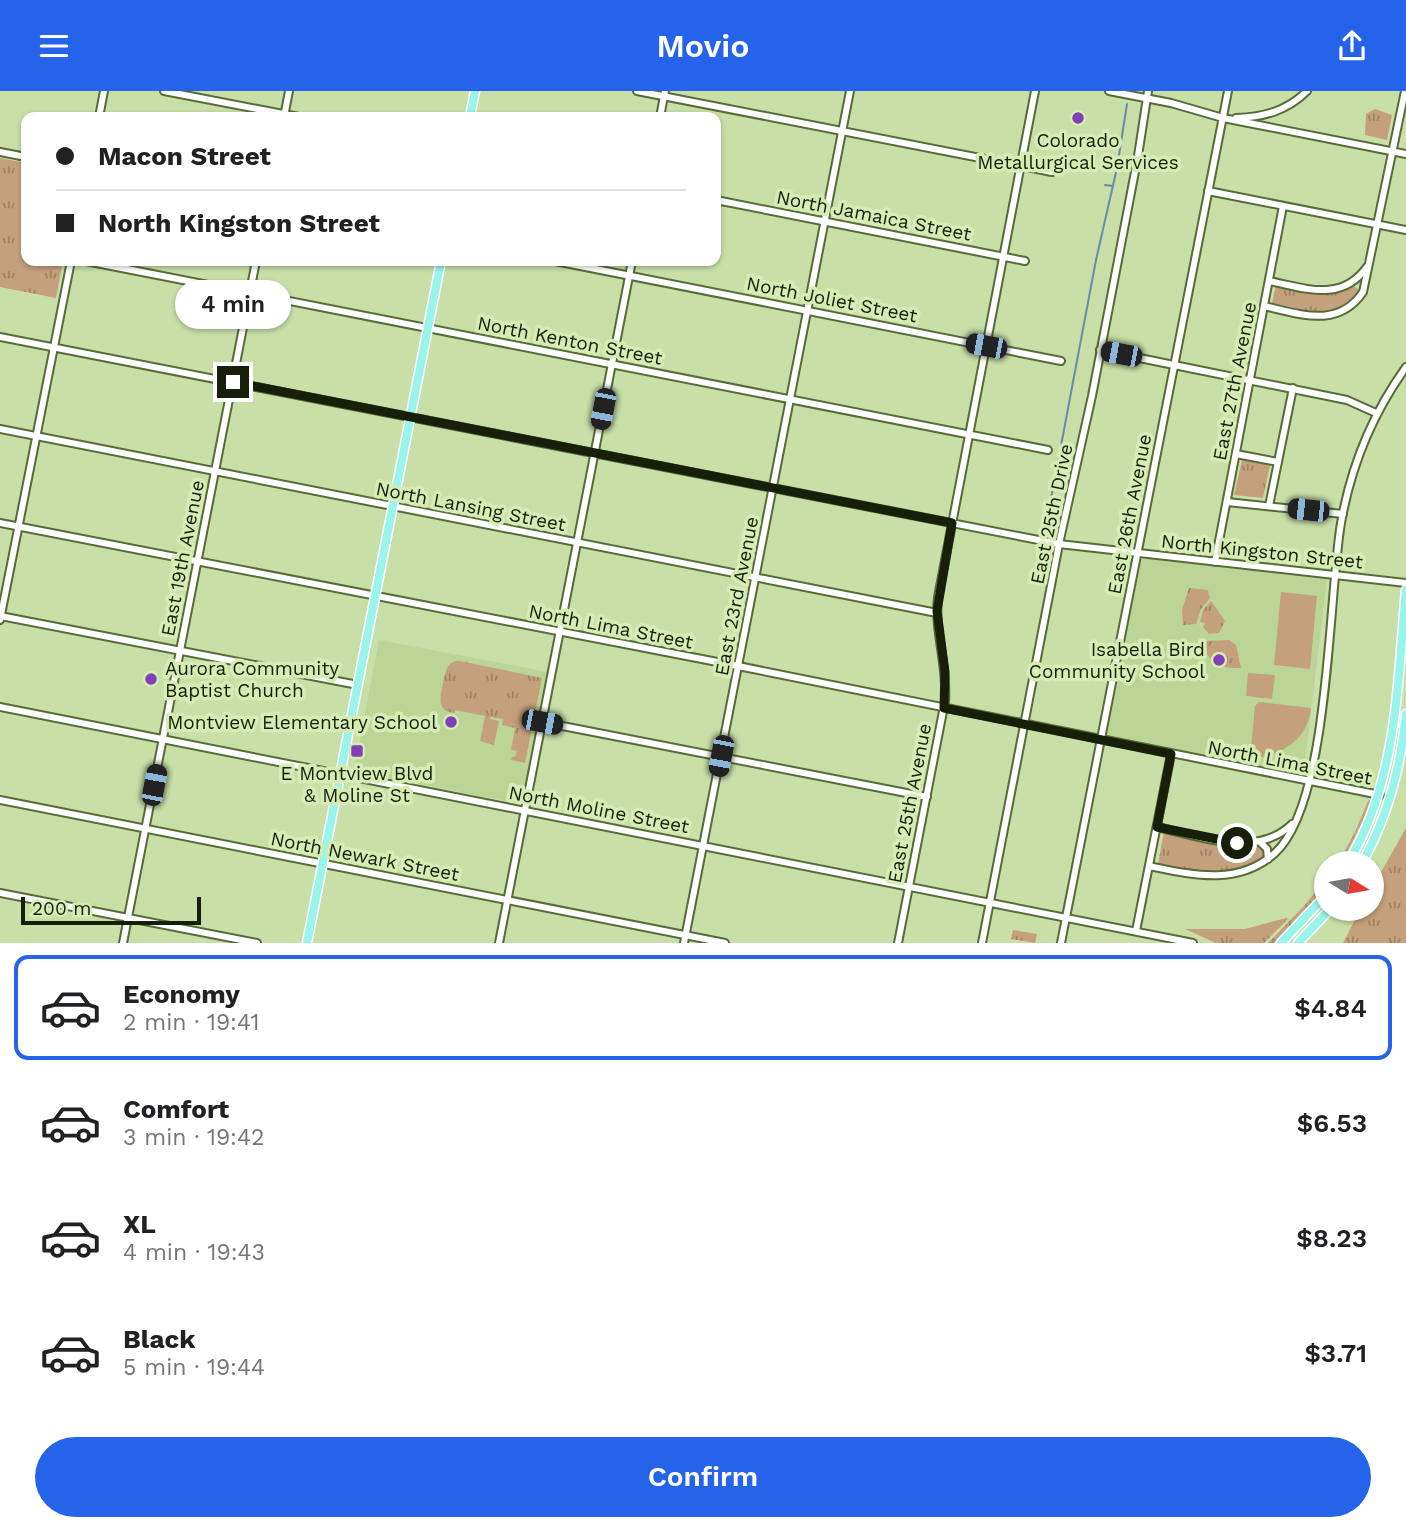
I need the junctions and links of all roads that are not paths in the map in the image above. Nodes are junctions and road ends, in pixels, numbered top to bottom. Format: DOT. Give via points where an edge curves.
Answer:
graph roads {
  1 [pos="104,91"];
  2 [pos="164,91"];
  3 [pos="289,91"];
  4 [pos="475,91"];
  5 [pos="637,91"];
  6 [pos="850,91"];
  7 [pos="1035,91"];
  8 [pos="1109,91"];
  9 [pos="1228,91"];
  10 [pos="1307,91"];
  11 [pos="1405,91"];
  12 [pos="664,94"];
  13 [pos="1147,95"];
  14 [pos="100,112"];
  15 [pos="265,112"];
  16 [pos="285,112"];
  17 [pos="471,112"];
  18 [pos="661,112"];
  19 [pos="1223,118"];
  20 [pos="842,132"];
  21 [pos="0,152"];
  22 [pos="1392,152"];
  23 [pos="1406,154"];
  24 [pos="21,156"];
  25 [pos="1021,166"];
  26 [pos="1052,173"];
  27 [pos="1208,191"];
  28 [pos="721,201"];
  29 [pos="1283,206"];
  30 [pos="825,221"];
  31 [pos="1378,224"];
  32 [pos="1406,230"];
  33 [pos="1003,256"];
  34 [pos="1025,261"];
  35 [pos="1370,263"];
  36 [pos="70,266"];
  37 [pos="112,266"];
  38 [pos="255,266"];
  39 [pos="440,266"];
  40 [pos="581,266"];
  41 [pos="631,266"];
  42 [pos="629,275"];
  43 [pos="1269,281"];
  44 [pos="1353,282"];
  45 [pos="1363,292"];
  46 [pos="250,293"];
  47 [pos="1264,306"];
  48 [pos="807,310"];
  49 [pos="428,328"];
  50 [pos="0,337"];
  51 [pos="986,346"];
  52 [pos="54,347"];
  53 [pos="1100,349"];
  54 [pos="1061,361"];
  55 [pos="612,364"];
  56 [pos="1174,365"];
  57 [pos="1406,367"];
  58 [pos="1250,380"];
  59 [pos="233,382"];
  60 [pos="1293,388"];
  61 [pos="790,399"];
  62 [pos="1376,413"];
  63 [pos="411,417"];
  64 [pos="0,429"];
  65 [pos="969,434"];
  66 [pos="36,437"];
  67 [pos="1048,450"];
  68 [pos="594,453"];
  69 [pos="1236,454"];
  70 [pos="1278,462"];
  71 [pos="215,472"];
  72 [pos="773,488"];
  73 [pos="1227,502"];
  74 [pos="1269,506"];
  75 [pos="393,507"];
  76 [pos="1343,515"];
  77 [pos="0,523"];
  78 [pos="952,523"];
  79 [pos="19,526"];
  80 [pos="577,543"];
  81 [pos="1059,544"];
  82 [pos="1137,553"];
  83 [pos="197,561"];
  84 [pos="1215,562"];
  85 [pos="1335,575"];
  86 [pos="755,578"];
  87 [pos="1406,583"];
  88 [pos="1406,590"];
  89 [pos="376,595"];
  90 [pos="937,613"];
  91 [pos="0,617"];
  92 [pos="559,633"];
  93 [pos="180,651"];
  94 [pos="738,666"];
  95 [pos="358,685"];
  96 [pos="0,707"];
  97 [pos="944,708"];
  98 [pos="1406,714"];
  99 [pos="542,722"];
  100 [pos="1025,724"];
  101 [pos="163,740"];
  102 [pos="1101,740"];
  103 [pos="1171,754"];
  104 [pos="721,756"];
  105 [pos="341,775"];
  106 [pos="1309,782"];
  107 [pos="1380,795"];
  108 [pos="927,797"];
  109 [pos="0,800"];
  110 [pos="525,811"];
  111 [pos="1299,818"];
  112 [pos="1157,827"];
  113 [pos="145,829"];
  114 [pos="1260,842"];
  115 [pos="704,845"];
  116 [pos="1354,851"];
  117 [pos="1369,851"];
  118 [pos="1268,859"];
  119 [pos="323,864"];
  120 [pos="1149,866"];
  121 [pos="909,886"];
  122 [pos="0,893"];
  123 [pos="507,900"];
  124 [pos="990,902"];
  125 [pos="1314,908"];
  126 [pos="1066,917"];
  127 [pos="128,918"];
  128 [pos="1318,921"];
  129 [pos="1136,931"];
  130 [pos="685,939"];
  131 [pos="123,943"];
  132 [pos="257,943"];
  133 [pos="307,943"];
  134 [pos="499,943"];
  135 [pos="724,943"];
  136 [pos="898,943"];
  137 [pos="982,943"];
  138 [pos="1061,943"];
  139 [pos="1193,943"];
  140 [pos="1281,943"];
  141 [pos="1297,943"];
  1 -- 14 [label="street"];
  2 -- 15 [label="street"];
  3 -- 16 [label="street"];
  4 -- 17 [label="main road"];
  5 -- 12 [label="street"];
  6 -- 20 [label="street, East 23rd Avenue"];
  7 -- 25 [label="street, East 25th Avenue"];
  8 -- 13 [label="street"];
  9 -- 19 [label="street, East 26th Avenue"];
  10 -- 19 [label="street" via="1276,112"];
  11 -- 22 [label="street"];
  12 -- 18 [label="street"];
  12 -- 20 [label="street"];
  13 -- 19 [label="street"];
  13 -- 53 [label="street, East 25th Drive"];
  19 -- 22 [label="street"];
  19 -- 27 [label="street, East 26th Avenue"];
  20 -- 25 [label="street"];
  20 -- 30 [label="street, East 23rd Avenue"];
  21 -- 24 [label="street"];
  22 -- 23 [label="street"];
  22 -- 31 [label="street"];
  25 -- 26 [label="street"];
  25 -- 33 [label="street, East 25th Avenue"];
  27 -- 29 [label="street"];
  27 -- 56 [label="street, East 26th Avenue"];
  28 -- 30 [label="street, North Jamaica Street"];
  29 -- 31 [label="street"];
  29 -- 43 [label="street, East 27th Avenue"];
  30 -- 33 [label="street, North Jamaica Street"];
  30 -- 48 [label="street, East 23rd Avenue"];
  31 -- 32 [label="street"];
  31 -- 35 [label="street"];
  33 -- 34 [label="street, North Jamaica Street"];
  33 -- 51 [label="street, East 25th Avenue"];
  35 -- 44 [label="street"];
  35 -- 45 [label="street"];
  36 -- 52 [label="street"];
  37 -- 46 [label="street, North Kenton Street"];
  38 -- 46 [label="street, East 19th Avenue"];
  39 -- 49 [label="main road"];
  40 -- 42 [label="street, North Joliet Street"];
  41 -- 42 [label="street"];
  42 -- 48 [label="street, North Joliet Street"];
  42 -- 55 [label="street"];
  43 -- 44 [label="street" via="1328,291"];
  43 -- 47 [label="street, East 27th Avenue"];
  44 -- 45 [label="street"];
  45 -- 47 [label="street" via="1348,309 1330,316"];
  46 -- 49 [label="street, North Kenton Street"];
  46 -- 59 [label="street, East 19th Avenue"];
  47 -- 58 [label="street, East 27th Avenue"];
  48 -- 51 [label="street, North Joliet Street"];
  48 -- 61 [label="street, East 23rd Avenue"];
  49 -- 55 [label="street, North Kenton Street"];
  49 -- 63 [label="main road"];
  50 -- 52 [label="street, North Kingston Street"];
  51 -- 54 [label="street, North Joliet Street"];
  51 -- 65 [label="street, East 25th Avenue"];
  52 -- 59 [label="street, North Kingston Street"];
  52 -- 66 [label="street"];
  53 -- 56 [label="street"];
  53 -- 81 [label="street, East 25th Drive"];
  55 -- 61 [label="street, North Kenton Street"];
  55 -- 68 [label="street"];
  56 -- 58 [label="street"];
  56 -- 82 [label="street, East 26th Avenue"];
  57 -- 62 [label="street"];
  58 -- 60 [label="street"];
  58 -- 69 [label="street, East 27th Avenue"];
  59 -- 63 [label="street, North Kingston Street"];
  59 -- 71 [label="street, East 19th Avenue"];
  60 -- 62 [label="street" via="1347,400"];
  60 -- 70 [label="street"];
  61 -- 65 [label="street, North Kenton Street"];
  61 -- 72 [label="street, East 23rd Avenue"];
  62 -- 76 [label="street"];
  63 -- 68 [label="street, North Kingston Street"];
  63 -- 75 [label="main road"];
  64 -- 66 [label="street, North Lansing Street"];
  65 -- 67 [label="street, North Kenton Street"];
  65 -- 78 [label="street, East 25th Avenue"];
  66 -- 71 [label="street, North Lansing Street"];
  66 -- 79 [label="street"];
  68 -- 72 [label="street, North Kingston Street"];
  68 -- 80 [label="street"];
  69 -- 70 [label="street"];
  69 -- 73 [label="street, East 27th Avenue"];
  70 -- 74 [label="street"];
  71 -- 75 [label="street, North Lansing Street"];
  71 -- 83 [label="street, East 19th Avenue"];
  72 -- 78 [label="street, North Kingston Street"];
  72 -- 86 [label="street, East 23rd Avenue"];
  73 -- 74 [label="street"];
  73 -- 84 [label="street, East 27th Avenue"];
  74 -- 76 [label="street"];
  75 -- 80 [label="street, North Lansing Street"];
  75 -- 89 [label="main road"];
  76 -- 85 [label="street"];
  77 -- 79 [label="street, North Lima Street"];
  78 -- 81 [label="street, North Kingston Street"];
  78 -- 90 [label="street, East 25th Avenue"];
  79 -- 83 [label="street, North Lima Street"];
  79 -- 91 [label="street"];
  80 -- 86 [label="street, North Lansing Street"];
  80 -- 92 [label="street"];
  81 -- 82 [label="street, North Kingston Street"];
  81 -- 100 [label="street, East 25th Drive"];
  82 -- 84 [label="street, North Kingston Street"];
  82 -- 102 [label="street, East 26th Avenue"];
  83 -- 89 [label="street, North Lima Street"];
  83 -- 93 [label="street, East 19th Avenue"];
  84 -- 85 [label="street, North Kingston Street"];
  85 -- 87 [label="street, North Kingston Street"];
  85 -- 106 [label="street" via="1320,729"];
  86 -- 90 [label="street, North Lansing Street"];
  86 -- 94 [label="street, East 23rd Avenue"];
  88 -- 107 [label="main road" via="1393,733"];
  89 -- 92 [label="street, North Lima Street"];
  89 -- 95 [label="main road"];
  90 -- 97 [label="street, East 25th Avenue" via="945,672"];
  91 -- 93 [label="street"];
  92 -- 94 [label="street, North Lima Street"];
  92 -- 99 [label="street"];
  93 -- 95 [label="street"];
  93 -- 101 [label="street, East 19th Avenue"];
  94 -- 97 [label="street, North Lima Street"];
  94 -- 104 [label="street, East 23rd Avenue"];
  95 -- 105 [label="main road"];
  96 -- 101 [label="street, North Moline Street"];
  97 -- 100 [label="street, North Lima Street"];
  97 -- 108 [label="street, East 25th Avenue"];
  98 -- 117 [label="main road" via="1401,759"];
  99 -- 104 [label="street"];
  99 -- 110 [label="street"];
  100 -- 102 [label="street, North Lima Street"];
  100 -- 124 [label="street, East 25th Drive"];
  101 -- 105 [label="street, North Moline Street"];
  101 -- 113 [label="street, East 19th Avenue"];
  102 -- 103 [label="street, North Lima Street"];
  102 -- 126 [label="street, East 26th Avenue"];
  103 -- 106 [label="street, North Lima Street"];
  103 -- 112 [label="street"];
  104 -- 108 [label="street"];
  104 -- 115 [label="street, East 23rd Avenue"];
  105 -- 110 [label="street, North Moline Street"];
  105 -- 119 [label="main road"];
  106 -- 107 [label="street, North Lima Street"];
  106 -- 111 [label="street"];
  107 -- 116 [label="main road"];
  108 -- 121 [label="street, East 25th Avenue"];
  109 -- 113 [label="street, North Newark Street"];
  110 -- 115 [label="street, North Moline Street"];
  110 -- 123 [label="street"];
  111 -- 114 [label="street" via="1286,831"];
  111 -- 118 [label="street" via="1283,845"];
  112 -- 114 [label="street" via="1237,843"];
  112 -- 120 [label="street"];
  113 -- 119 [label="street, North Newark Street"];
  113 -- 127 [label="street, East 19th Avenue"];
  114 -- 118 [label="street"];
  115 -- 121 [label="street, North Moline Street"];
  115 -- 130 [label="street, East 23rd Avenue"];
  118 -- 120 [label="street" via="1222,876"];
  119 -- 123 [label="street, North Newark Street"];
  119 -- 133 [label="main road"];
  120 -- 129 [label="street"];
  121 -- 124 [label="street, North Moline Street"];
  121 -- 136 [label="street, East 25th Avenue"];
  122 -- 127 [label="street"];
  123 -- 130 [label="street, North Newark Street"];
  123 -- 134 [label="street"];
  124 -- 126 [label="street, North Moline Street"];
  124 -- 137 [label="street, East 25th Drive"];
  125 -- 140 [label="main road"];
  126 -- 129 [label="street, North Moline Street"];
  126 -- 138 [label="street, East 26th Avenue"];
  127 -- 131 [label="street, East 19th Avenue"];
  127 -- 132 [label="street"];
  128 -- 141 [label="main road"];
  129 -- 139 [label="street, North Moline Street"];
  130 -- 135 [label="street, North Newark Street"];
}
